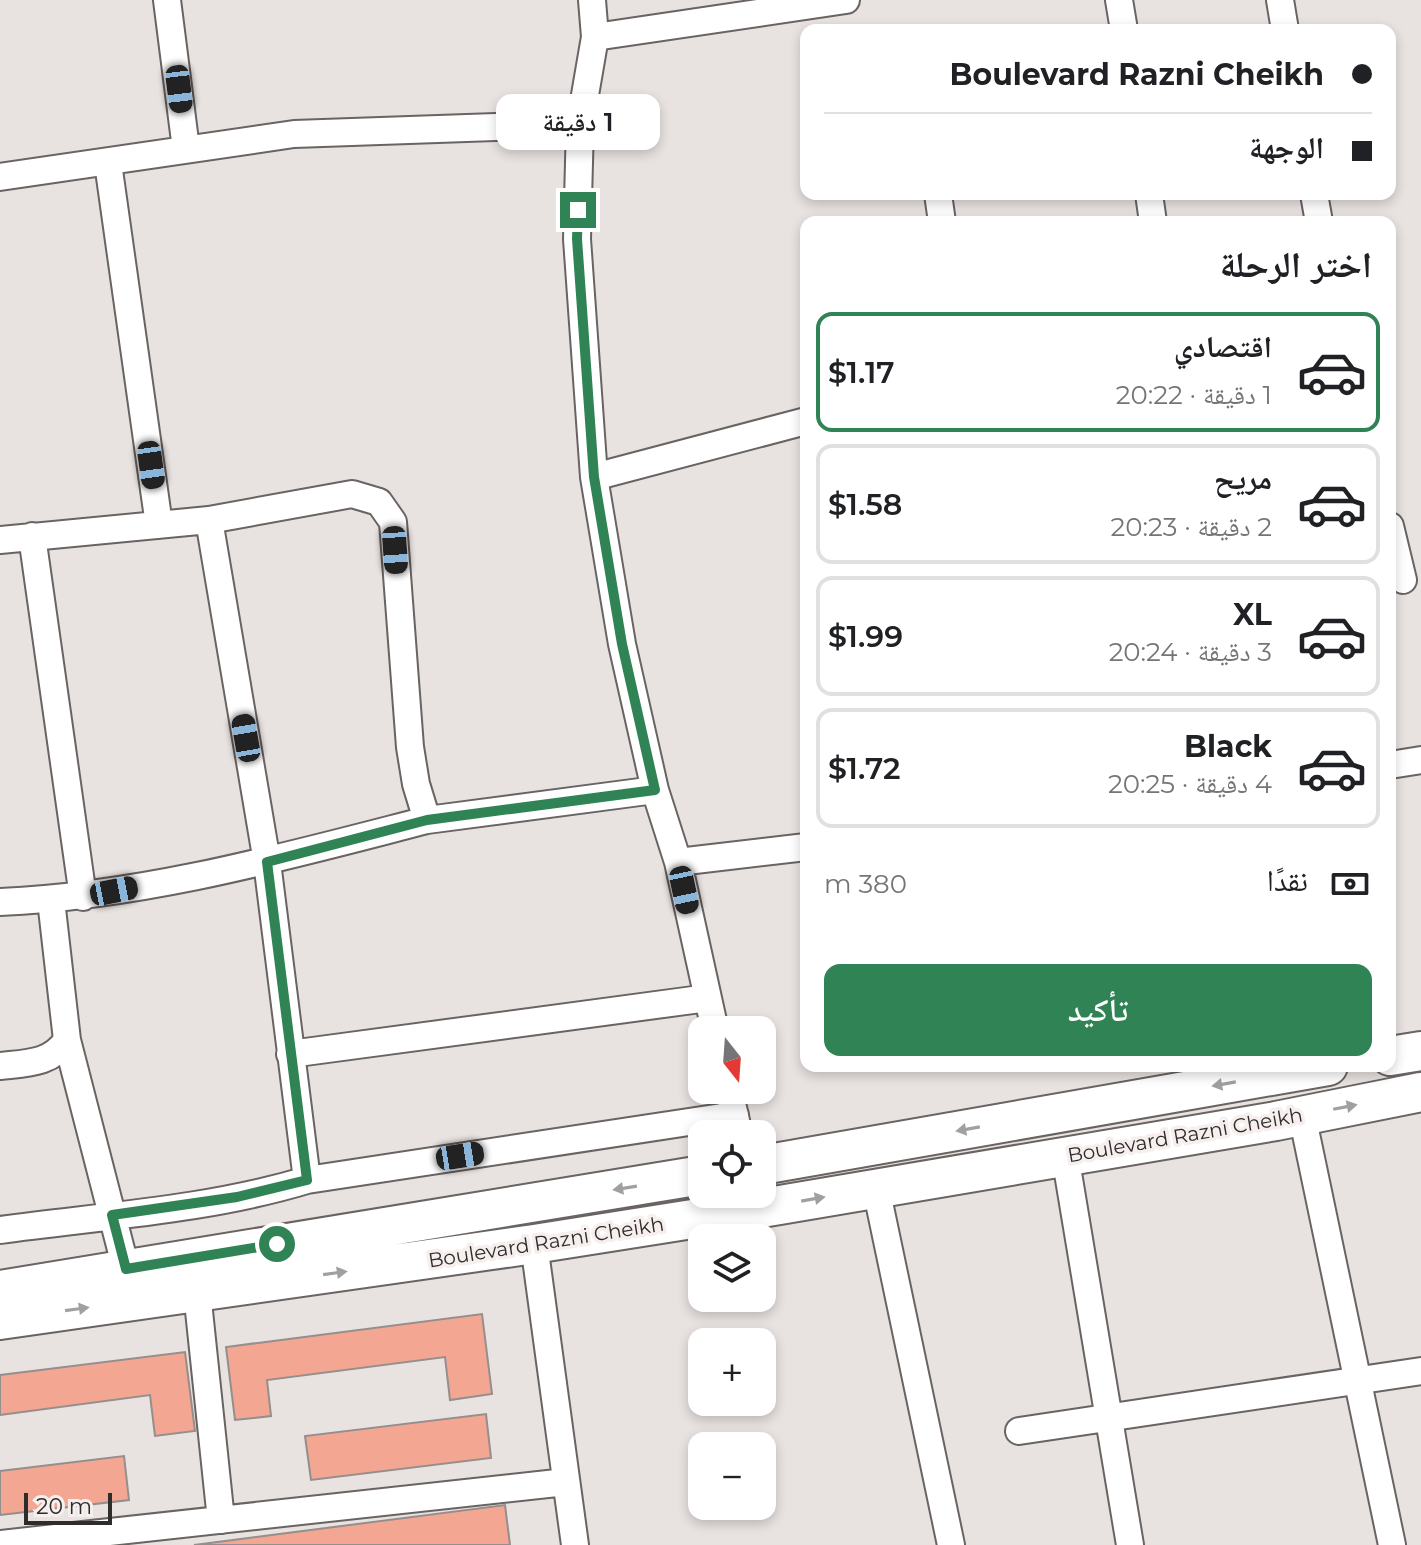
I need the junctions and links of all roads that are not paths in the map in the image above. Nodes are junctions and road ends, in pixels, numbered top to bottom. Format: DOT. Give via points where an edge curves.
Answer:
graph roads {
  1 [pos="167,0"];
  2 [pos="592,0"];
  3 [pos="846,0"];
  4 [pos="1119,0"];
  5 [pos="1280,0"];
  6 [pos="1123,24"];
  7 [pos="1284,24"];
  8 [pos="595,37"];
  9 [pos="580,124"];
  10 [pos="186,149"];
  11 [pos="108,163"];
  12 [pos="0,177"];
  13 [pos="800,423"];
  14 [pos="594,477"];
  15 [pos="209,520"];
  16 [pos="159,525"];
  17 [pos="32,536"];
  18 [pos="0,540"];
  19 [pos="1396,547"];
  20 [pos="1405,579"];
  21 [pos="1421,760"];
  22 [pos="1396,764"];
  23 [pos="655,790"];
  24 [pos="427,820"];
  25 [pos="800,848"];
  26 [pos="267,862"];
  27 [pos="678,862"];
  28 [pos="83,897"];
  29 [pos="51,900"];
  30 [pos="0,902"];
  31 [pos="708,998"];
  32 [pos="712,1016"];
  33 [pos="67,1040"];
  34 [pos="1421,1051"];
  35 [pos="290,1054"];
  36 [pos="1396,1055"];
  37 [pos="0,1066"];
  38 [pos="1263,1072"];
  39 [pos="1268,1072"];
  40 [pos="1421,1092"];
  41 [pos="734,1113"];
  42 [pos="1289,1118"];
  43 [pos="1065,1155"];
  44 [pos="776,1162"];
  45 [pos="688,1177"];
  46 [pos="307,1180"];
  47 [pos="876,1188"];
  48 [pos="776,1199"];
  49 [pos="723,1208"];
  50 [pos="112,1215"];
  51 [pos="0,1230"];
  52 [pos="534,1244"];
  53 [pos="126,1269"];
  54 [pos="0,1290"];
  55 [pos="197,1292"];
  56 [pos="0,1320"];
  57 [pos="1421,1371"];
  58 [pos="1358,1379"];
  59 [pos="1108,1420"];
  60 [pos="1019,1431"];
  61 [pos="566,1482"];
  62 [pos="221,1520"];
  63 [pos="0,1544"];
  64 [pos="575,1545"];
  65 [pos="951,1545"];
  66 [pos="1130,1545"];
  67 [pos="1392,1545"];
  1 -- 10 [label="street"];
  2 -- 8 [label="street"];
  3 -- 8 [label="street"];
  4 -- 6 [label="street"];
  5 -- 7 [label="street"];
  8 -- 9 [label="street"];
  9 -- 10 [label="street" via="294,134"];
  9 -- 14 [label="street" via="577,239"];
  10 -- 11 [label="street"];
  11 -- 12 [label="street"];
  11 -- 16 [label="street"];
  13 -- 14 [label="street"];
  14 -- 23 [label="street" via="622,644"];
  15 -- 16 [label="street"];
  15 -- 24 [label="street" via="352,494 379,502 393,522 410,747"];
  15 -- 26 [label="street"];
  16 -- 17 [label="street"];
  17 -- 18 [label="street"];
  17 -- 28 [label="street"];
  19 -- 20 [label="street"];
  21 -- 22 [label="street"];
  23 -- 24 [label="street"];
  23 -- 27 [label="street"];
  24 -- 26 [label="street"];
  25 -- 27 [label="street"];
  26 -- 28 [label="street"];
  26 -- 35 [label="street"];
  27 -- 31 [label="street"];
  28 -- 29 [label="street"];
  29 -- 30 [label="street"];
  29 -- 33 [label="street"];
  31 -- 32 [label="street"];
  31 -- 35 [label="street"];
  33 -- 37 [label="street" via="43,1061"];
  33 -- 50 [label="street"];
  34 -- 36 [label="main road"];
  35 -- 46 [label="street"];
  38 -- 44 [label="main road, one-way"];
  39 -- 42 [label="street"];
  42 -- 40 [label="main road, Boulevard Razni Cheikh, one-way"];
  41 -- 46 [label="street"];
  42 -- 43 [label="main road, Boulevard Razni Cheikh"];
  42 -- 58 [label="street"];
  43 -- 47 [label="main road, Boulevard Razni Cheikh"];
  43 -- 59 [label="street"];
  45 -- 53 [label="main road, Boulevard Razni Cheikh, one-way"];
  46 -- 50 [label="street" via="237,1197"];
  48 -- 47 [label="main road, Boulevard Razni Cheikh, one-way"];
  47 -- 65 [label="street"];
  49 -- 52 [label="main road, Boulevard Razni Cheikh"];
  50 -- 51 [label="street"];
  50 -- 53 [label="street"];
  55 -- 52 [label="main road, Boulevard Razni Cheikh, one-way"];
  52 -- 61 [label="street"];
  53 -- 54 [label="main road, Boulevard Razni Cheikh"];
  56 -- 55 [label="main road, Boulevard Razni Cheikh, one-way"];
  55 -- 62 [label="street"];
  57 -- 58 [label="street"];
  58 -- 59 [label="street"];
  58 -- 67 [label="street"];
  59 -- 60 [label="street"];
  59 -- 66 [label="street"];
  61 -- 62 [label="street"];
  61 -- 64 [label="street"];
  62 -- 63 [label="street"];
}
